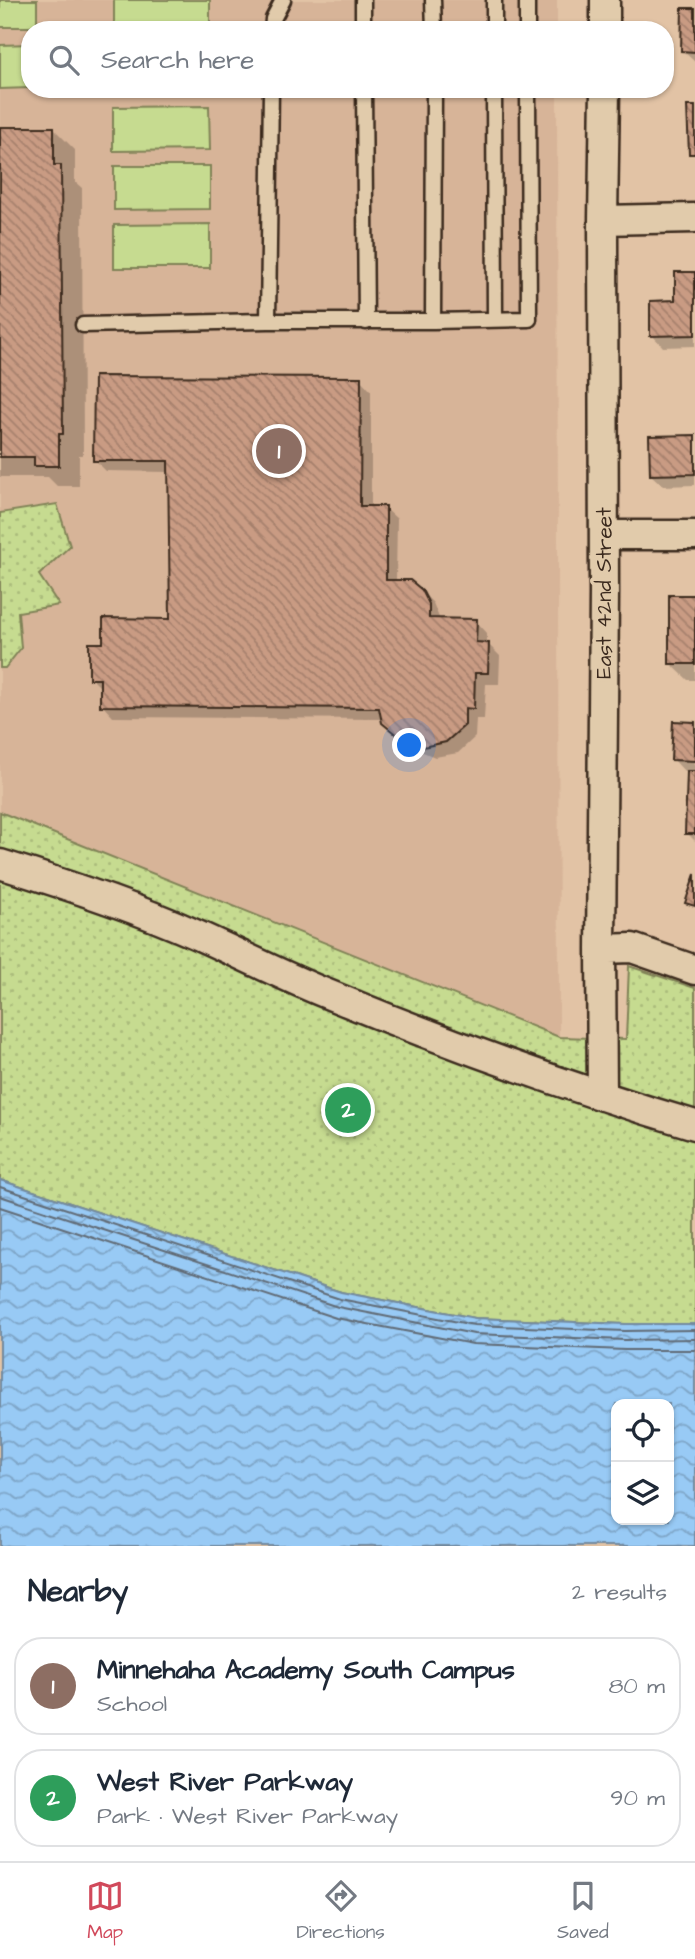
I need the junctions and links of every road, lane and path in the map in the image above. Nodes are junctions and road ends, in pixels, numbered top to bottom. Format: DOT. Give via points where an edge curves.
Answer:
graph roads {
  1 [pos="283,0"];
  2 [pos="363,0"];
  3 [pos="433,0"];
  4 [pos="494,0"];
  5 [pos="527,0"];
  6 [pos="605,0"];
  7 [pos="272,21"];
  8 [pos="363,21"];
  9 [pos="434,21"];
  10 [pos="494,21"];
  11 [pos="527,21"];
  12 [pos="605,21"];
  13 [pos="271,98"];
  14 [pos="364,98"];
  15 [pos="434,98"];
  16 [pos="494,98"];
  17 [pos="528,98"];
  18 [pos="605,98"];
  19 [pos="695,218"];
  20 [pos="603,220"];
  21 [pos="495,319"];
  22 [pos="268,321"];
  23 [pos="433,321"];
  24 [pos="366,322"];
  25 [pos="83,325"];
  26 [pos="604,534"];
  27 [pos="695,535"];
  28 [pos="0,864"];
  29 [pos="601,949"];
  30 [pos="695,970"];
  31 [pos="602,1096"];
  32 [pos="695,1125"];
  1 -- 7 [label="lane"];
  2 -- 8 [label="lane"];
  3 -- 9 [label="lane"];
  4 -- 10 [label="lane"];
  5 -- 11 [label="lane"];
  6 -- 12 [label="street"];
  13 -- 22 [label="lane"];
  14 -- 24 [label="lane"];
  15 -- 23 [label="lane"];
  16 -- 21 [label="lane"];
  17 -- 21 [label="lane" via="529,319"];
  18 -- 20 [label="street, East 42nd Street"];
  19 -- 20 [label="street"];
  20 -- 26 [label="street, East 42nd Street"];
  21 -- 23 [label="lane"];
  22 -- 24 [label="lane"];
  22 -- 25 [label="lane"];
  23 -- 24 [label="lane"];
  26 -- 27 [label="street"];
  26 -- 29 [label="street, East 42nd Street"];
  28 -- 31 [label="street" via="192,932 444,1041"];
  29 -- 30 [label="street" via="632,948"];
  29 -- 31 [label="street, East 42nd Street"];
  31 -- 32 [label="street"];
}
